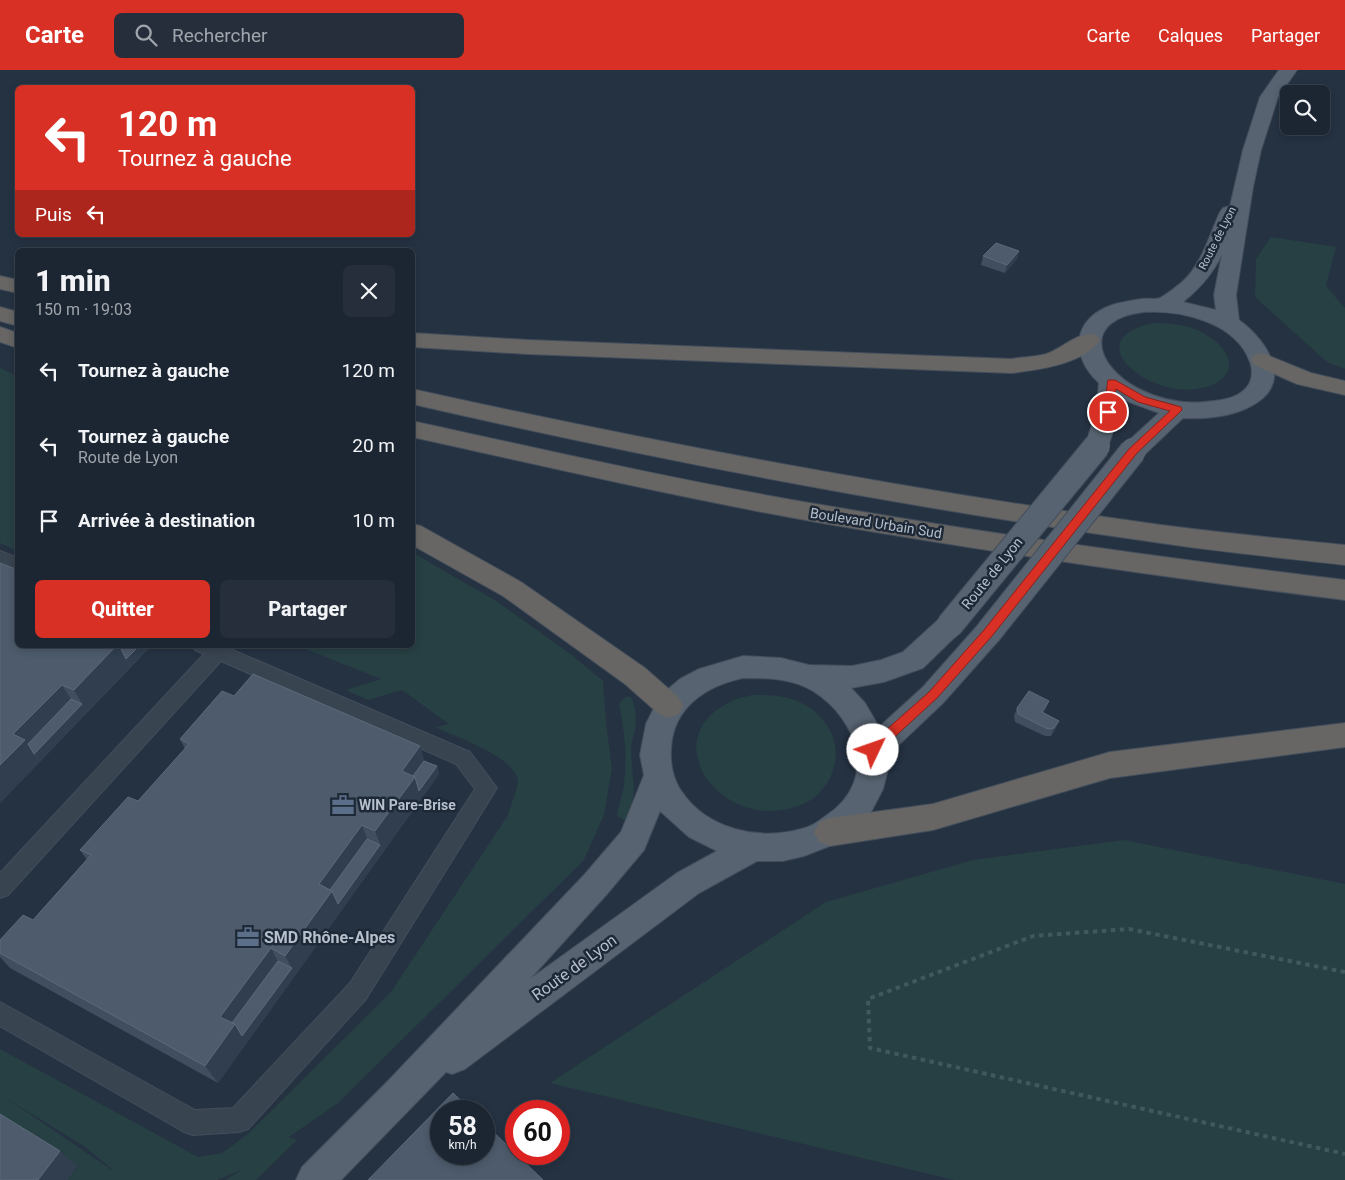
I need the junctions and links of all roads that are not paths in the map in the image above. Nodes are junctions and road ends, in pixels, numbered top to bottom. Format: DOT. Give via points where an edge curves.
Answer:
graph roads {
  1 [pos="1288,70"];
  2 [pos="1243,186"];
  3 [pos="0,264"];
  4 [pos="15,268"];
  5 [pos="0,282"];
  6 [pos="15,286"];
  7 [pos="1164,305"];
  8 [pos="0,314"];
  9 [pos="15,318"];
  10 [pos="1228,324"];
  11 [pos="0,334"];
  12 [pos="15,340"];
  13 [pos="415,340"];
  14 [pos="1089,340"];
  15 [pos="1262,360"];
  16 [pos="1112,383"];
  17 [pos="1345,388"];
  18 [pos="415,397"];
  19 [pos="1177,410"];
  20 [pos="415,430"];
  21 [pos="415,535"];
  22 [pos="1345,555"];
  23 [pos="0,558"];
  24 [pos="15,564"];
  25 [pos="1345,590"];
  26 [pos="210,648"];
  27 [pos="803,674"];
  28 [pos="669,706"];
  29 [pos="1345,735"];
  30 [pos="873,750"];
  31 [pos="658,776"];
  32 [pos="830,832"];
  33 [pos="752,847"];
  34 [pos="0,888"];
  35 [pos="0,1013"];
  36 [pos="400,1095"];
  37 [pos="315,1180"];
  1 -- 2 [label="main road, Route de Lyon" via="1269,97"];
  2 -- 7 [label="main road, Route de Lyon" via="1206,265 1191,285"];
  2 -- 10 [label="main road, Route de Lyon" via="1225,295"];
  3 -- 4 [label="highway"];
  5 -- 6 [label="highway"];
  7 -- 10 [label="main road" via="1201,312"];
  7 -- 14 [label="main road" via="1136,306 1113,312 1097,324"];
  8 -- 9 [label="highway"];
  10 -- 15 [label="main road" via="1244,335"];
  11 -- 12 [label="highway"];
  13 -- 14 [label="highway" via="1011,366 1049,361"];
  14 -- 16 [label="main road" via="1090,354"];
  15 -- 17 [label="highway" via="1305,379"];
  15 -- 19 [label="main road" via="1263,378 1254,394 1235,405 1208,411"];
  16 -- 19 [label="main road" via="1130,395"];
  16 -- 27 [label="main road, Route de Lyon, bridge" via="1108,412 1097,446 949,626 913,660 852,678"];
  18 -- 22 [label="highway" via="539,426 843,484 1162,534"];
  19 -- 30 [label="main road, bridge" via="1133,451 988,633 933,695"];
  20 -- 25 [label="highway, Boulevard Urbain Sud" via="820,514 1142,565"];
  21 -- 28 [label="highway" via="512,589 635,676"];
  23 -- 24 [label="lane"];
  26 -- 34 [label="lane"];
  26 -- 35 [label="lane" via="463,758 487,788 358,991 239,1120 193,1124"];
  27 -- 28 [label="main road" via="774,667 743,667 714,674 689,687"];
  27 -- 30 [label="main road" via="829,686 850,704 865,726"];
  28 -- 31 [label="main road" via="658,728 654,752"];
  29 -- 32 [label="highway" via="1110,765 933,817"];
  30 -- 32 [label="main road" via="871,781 856,810"];
  31 -- 33 [label="main road" via="670,801 692,823 720,838"];
  31 -- 36 [label="main road, Route de Lyon" via="633,840"];
  32 -- 33 [label="main road" via="807,843"];
  33 -- 36 [label="main road, Route de Lyon" via="688,884"];
  36 -- 37 [label="main road, Route de Lyon"];
}
